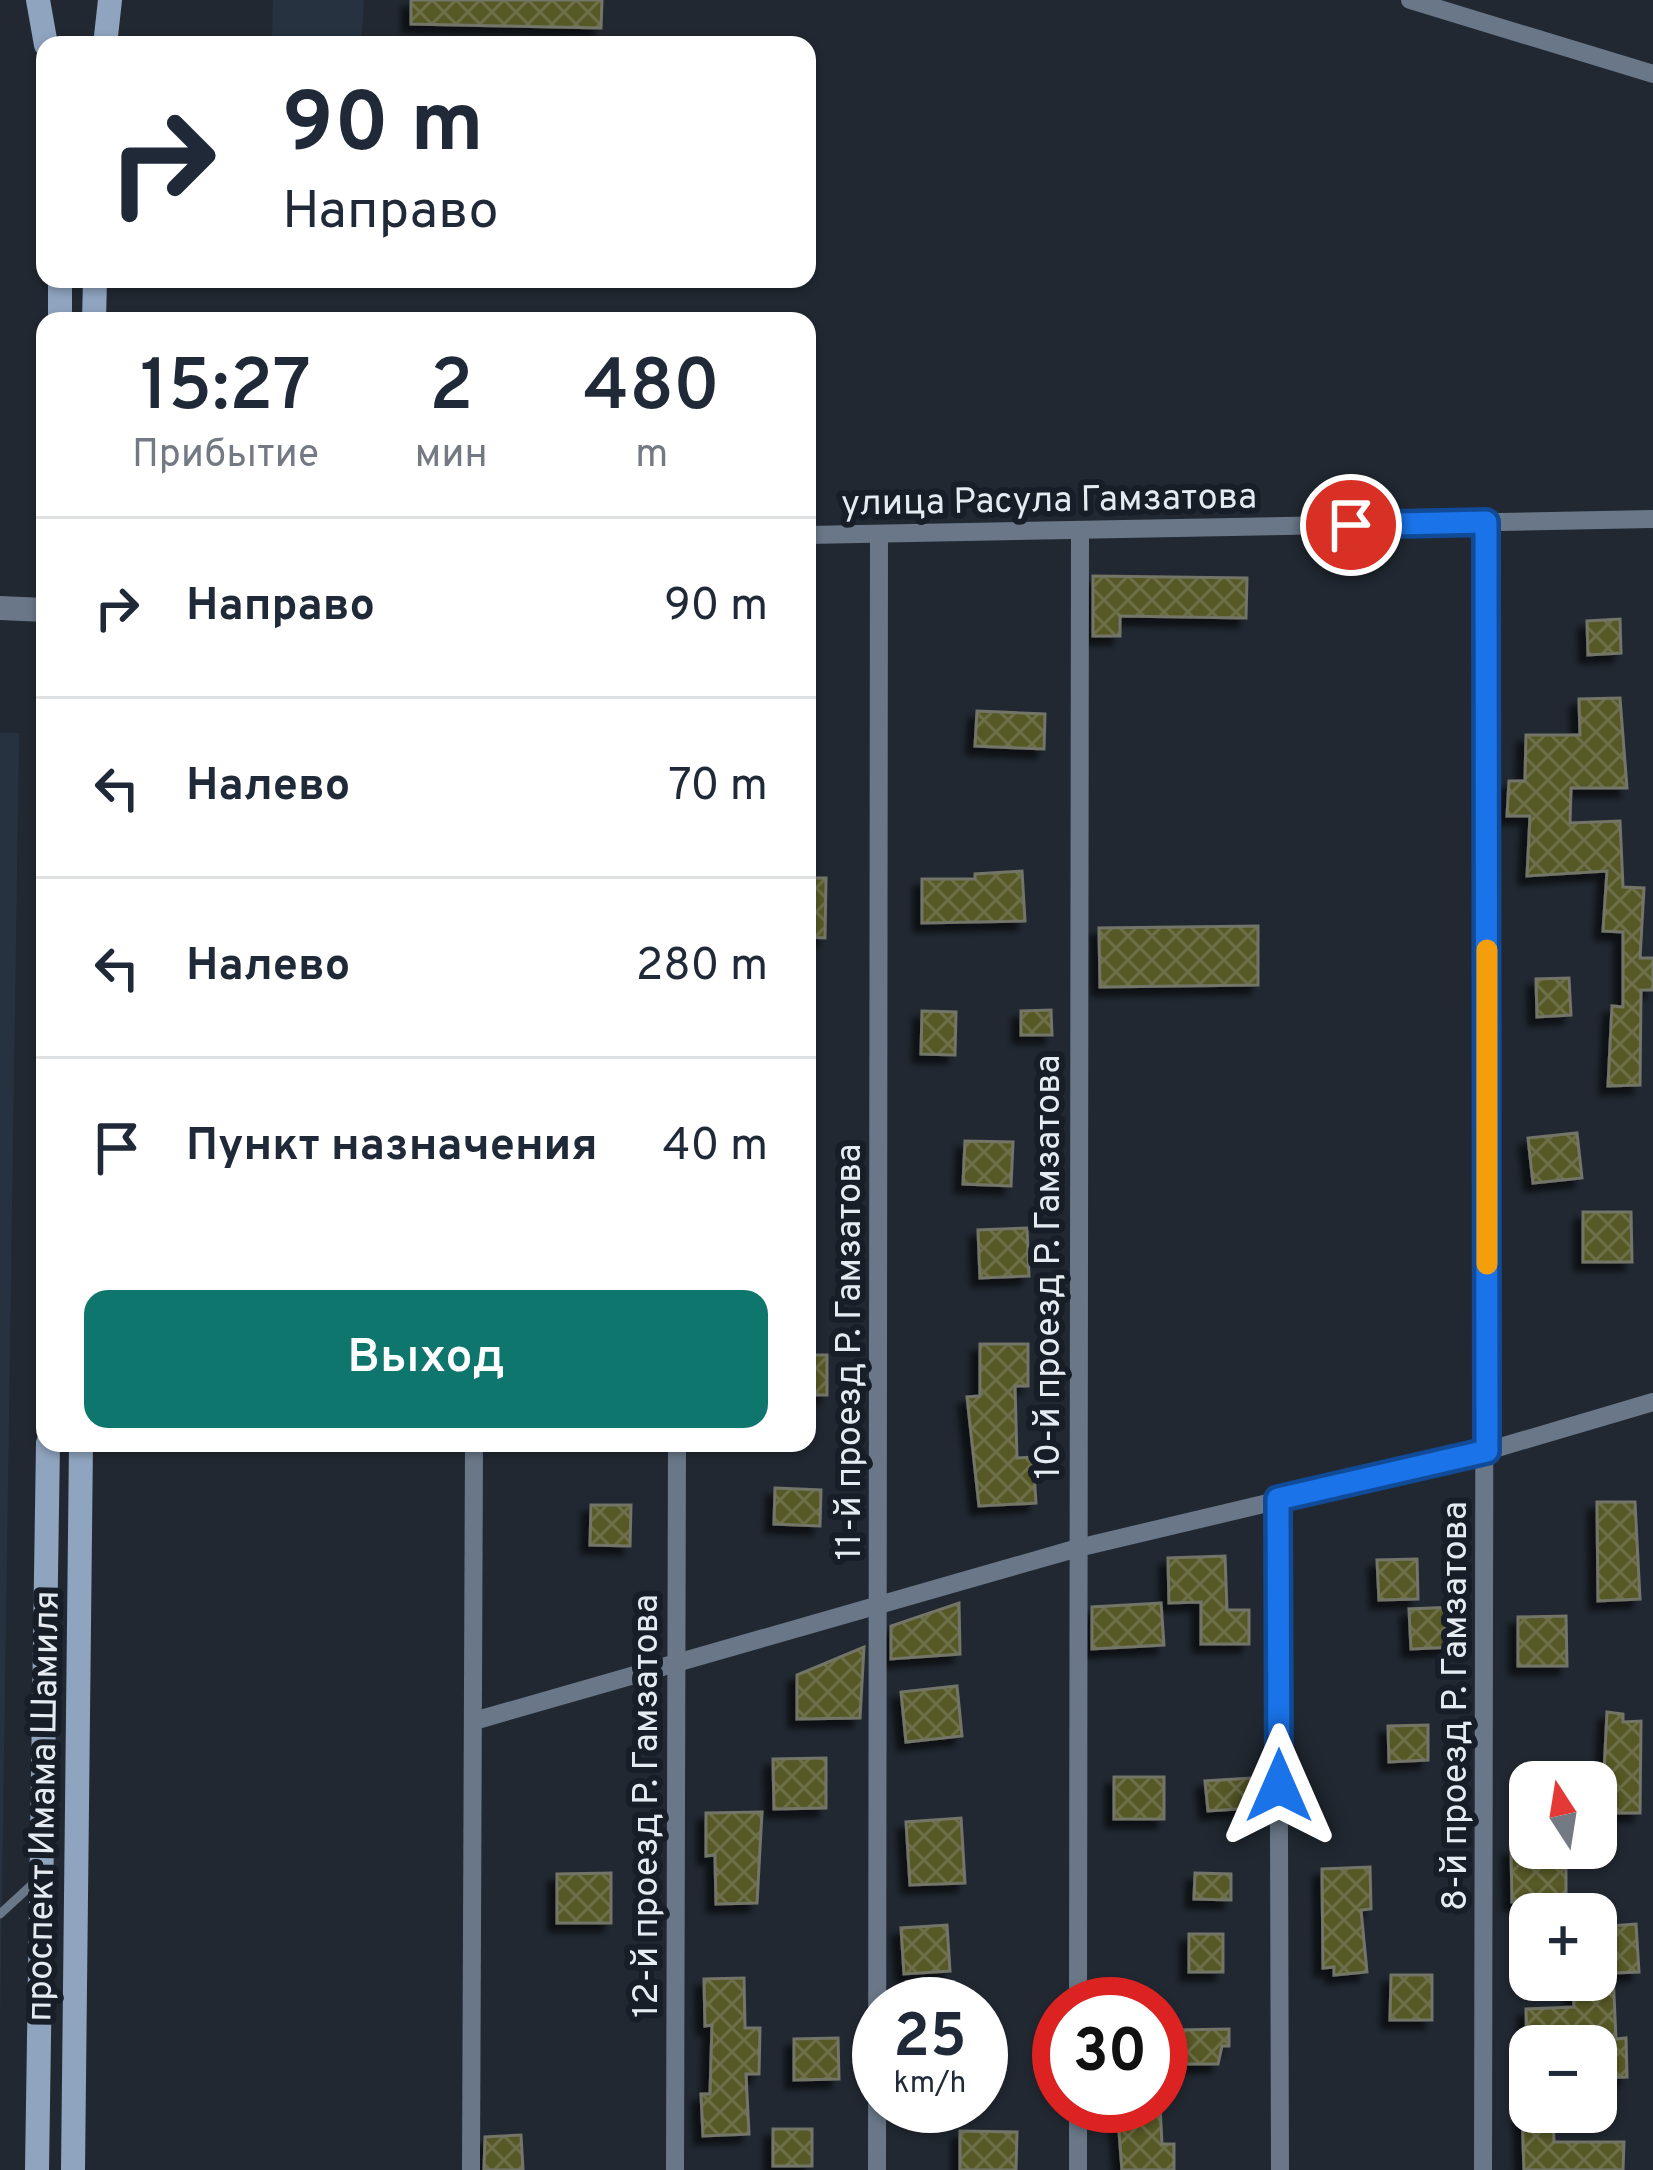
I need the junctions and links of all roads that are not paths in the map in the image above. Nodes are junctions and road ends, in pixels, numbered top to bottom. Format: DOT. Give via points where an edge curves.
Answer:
graph roads {
  1 [pos="38,0"];
  2 [pos="110,0"];
  3 [pos="1410,0"];
  4 [pos="44,36"];
  5 [pos="106,36"];
  6 [pos="1653,74"];
  7 [pos="1653,519"];
  8 [pos="1486,522"];
  9 [pos="1080,530"];
  10 [pos="879,534"];
  11 [pos="816,536"];
  12 [pos="0,608"];
  13 [pos="36,610"];
  14 [pos="1653,1402"];
  15 [pos="1487,1451"];
  16 [pos="48,1452"];
  17 [pos="82,1452"];
  18 [pos="474,1452"];
  19 [pos="677,1452"];
  20 [pos="1278,1499"];
  21 [pos="1078,1548"];
  22 [pos="880,1603"];
  23 [pos="678,1666"];
  24 [pos="474,1721"];
  25 [pos="41,1876"];
  26 [pos="0,1914"];
  27 [pos="1078,1977"];
  28 [pos="1078,2133"];
  29 [pos="37,2170"];
  30 [pos="73,2170"];
  31 [pos="471,2170"];
  32 [pos="675,2170"];
  33 [pos="877,2170"];
  34 [pos="1078,2170"];
  35 [pos="1280,2170"];
  36 [pos="1483,2170"];
  1 -- 4 [label="main road"];
  2 -- 5 [label="main road"];
  3 -- 6 [label="street"];
  7 -- 8 [label="street, улица Расула Гамзатова"];
  8 -- 9 [label="street, улица Расула Гамзатова"];
  8 -- 15 [label="street, 8-й проезд Р. Гамзатова"];
  9 -- 10 [label="street, улица Расула Гамзатова"];
  9 -- 21 [label="street, 10-й проезд Р. Гамзатова"];
  10 -- 11 [label="street, улица Расула Гамзатова"];
  10 -- 22 [label="street, 11-й проезд Р. Гамзатова"];
  12 -- 13 [label="street"];
  14 -- 15 [label="street"];
  15 -- 20 [label="street"];
  15 -- 36 [label="street, 8-й проезд Р. Гамзатова"];
  16 -- 25 [label="main road, проспект Имама Шамиля"];
  17 -- 30 [label="main road, проспект Имама Шамиля"];
  18 -- 24 [label="street"];
  19 -- 23 [label="street, 12-й проезд Р. Гамзатова"];
  20 -- 21 [label="street"];
  20 -- 35 [label="street"];
  21 -- 22 [label="street"];
  21 -- 27 [label="street, 10-й проезд Р. Гамзатова"];
  22 -- 23 [label="street"];
  22 -- 33 [label="street, 11-й проезд Р. Гамзатова"];
  23 -- 24 [label="street"];
  23 -- 32 [label="street, 12-й проезд Р. Гамзатова"];
  24 -- 31 [label="street"];
  25 -- 26 [label="lane"];
  25 -- 29 [label="main road, проспект Имама Шамиля"];
  28 -- 34 [label="street"];
}
